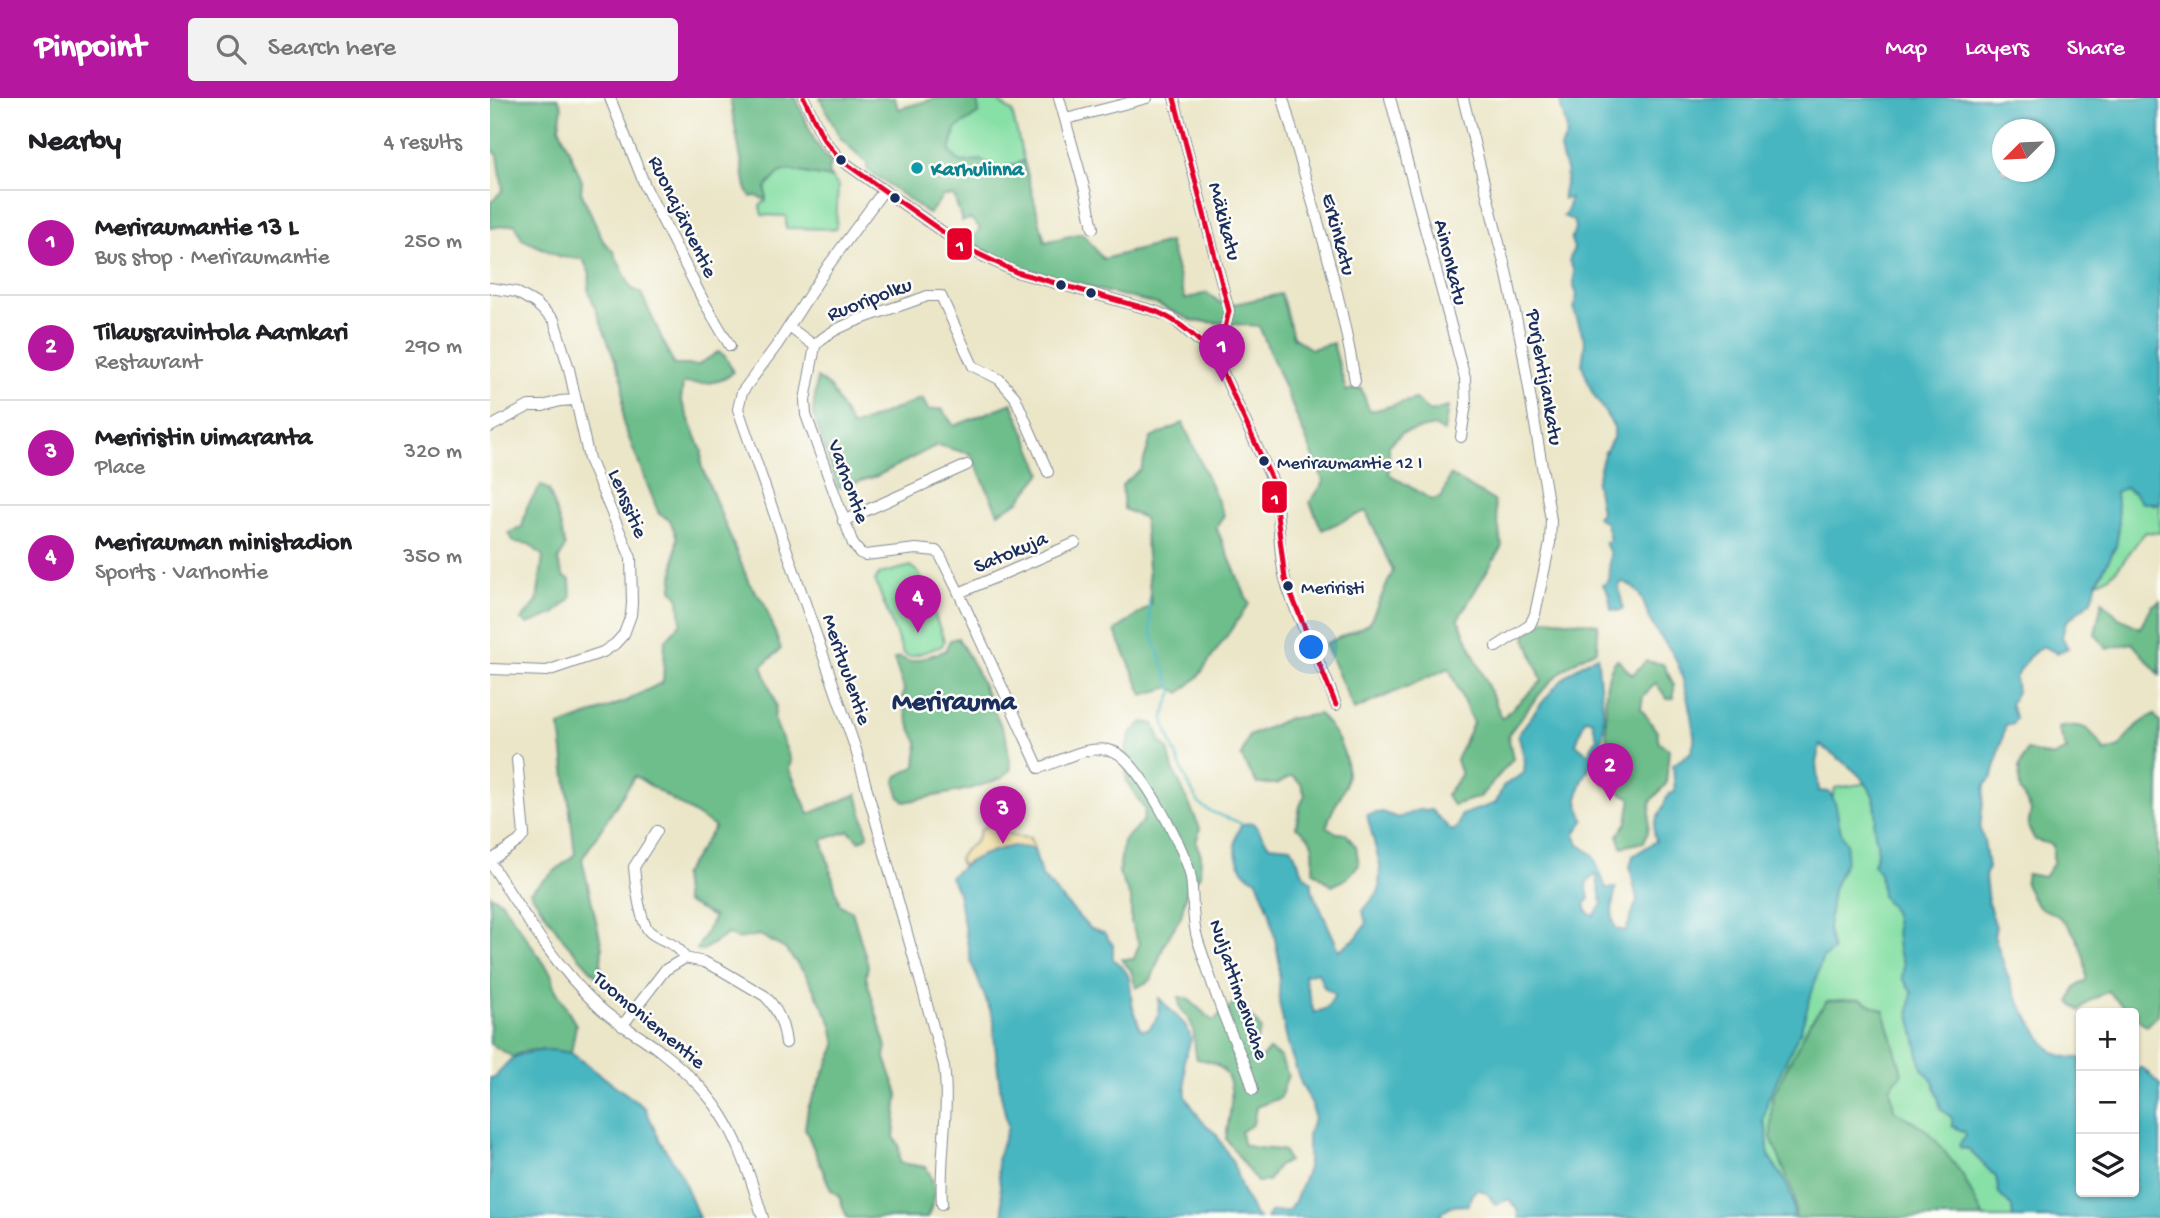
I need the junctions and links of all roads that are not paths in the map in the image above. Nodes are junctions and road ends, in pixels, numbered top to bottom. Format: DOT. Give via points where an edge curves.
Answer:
graph roads {
  1 [pos="610,98"];
  2 [pos="804,98"];
  3 [pos="1059,98"];
  4 [pos="1147,98"];
  5 [pos="1174,98"];
  6 [pos="1283,98"];
  7 [pos="1390,98"];
  8 [pos="1463,98"];
  9 [pos="1066,119"];
  10 [pos="884,190"];
  11 [pos="1093,228"];
  12 [pos="490,288"];
  13 [pos="789,327"];
  14 [pos="730,346"];
  15 [pos="815,346"];
  16 [pos="1209,350"];
  17 [pos="1355,381"];
  18 [pos="575,400"];
  19 [pos="490,427"];
  20 [pos="1461,437"];
  21 [pos="968,466"];
  22 [pos="1048,472"];
  23 [pos="843,521"];
  24 [pos="1075,543"];
  25 [pos="960,593"];
  26 [pos="1496,647"];
  27 [pos="490,669"];
  28 [pos="1336,705"];
  29 [pos="517,759"];
  30 [pos="1039,768"];
  31 [pos="657,831"];
  32 [pos="490,861"];
  33 [pos="685,958"];
  34 [pos="622,1026"];
  35 [pos="786,1042"];
  36 [pos="1253,1090"];
  37 [pos="942,1204"];
  38 [pos="763,1218"];
  1 -- 14 [label="street, Ruonajärventie" via="646,187"];
  2 -- 10 [label="street" via="832,150"];
  3 -- 9 [label="street"];
  4 -- 9 [label="street"];
  5 -- 16 [label="street, Mäkikatu" via="1229,311 1224,332"];
  6 -- 17 [label="street, Erkinkatu" via="1337,296"];
  7 -- 20 [label="street, Ainonkatu" via="1465,378"];
  8 -- 26 [label="street, Purjehtijankatu" via="1513,301 1551,520 1535,614 1530,625"];
  9 -- 11 [label="street"];
  10 -- 13 [label="street, Merituulentie"];
  10 -- 16 [label="street" via="974,253 1026,275 1154,311 1178,322"];
  12 -- 18 [label="street, Lenssitie" via="516,292 554,320"];
  13 -- 15 [label="street"];
  13 -- 37 [label="street, Merituulentie" via="743,392 738,409 862,771 944,1066"];
  15 -- 22 [label="street, Ruoripolku" via="846,326 927,296 941,296 973,366 999,379 1015,397"];
  15 -- 23 [label="street, Varhontie" via="806,415"];
  16 -- 28 [label="street" via="1273,482 1284,576"];
  18 -- 19 [label="street" via="529,406"];
  18 -- 27 [label="street, Lenssitie" via="589,459 631,558 628,625 609,648 556,670"];
  21 -- 23 [label="street"];
  23 -- 25 [label="street, Varhontie" via="853,544 865,555 936,551"];
  24 -- 25 [label="street, Satokuja"];
  25 -- 30 [label="street, Varhontie"];
  29 -- 32 [label="street" via="524,835"];
  30 -- 36 [label="street, Nuljattimenvahe" via="1079,752 1102,749 1116,752 1138,773 1185,857 1192,879 1195,930"];
  31 -- 33 [label="street" via="634,867 643,920 651,932 678,947"];
  32 -- 34 [label="street, Tuomoniementie" via="573,979"];
  33 -- 34 [label="street" via="665,970"];
  33 -- 35 [label="street" via="721,970 765,996 782,1023"];
  34 -- 38 [label="street, Tuomoniementie" via="676,1063 715,1102 738,1142"];
}
